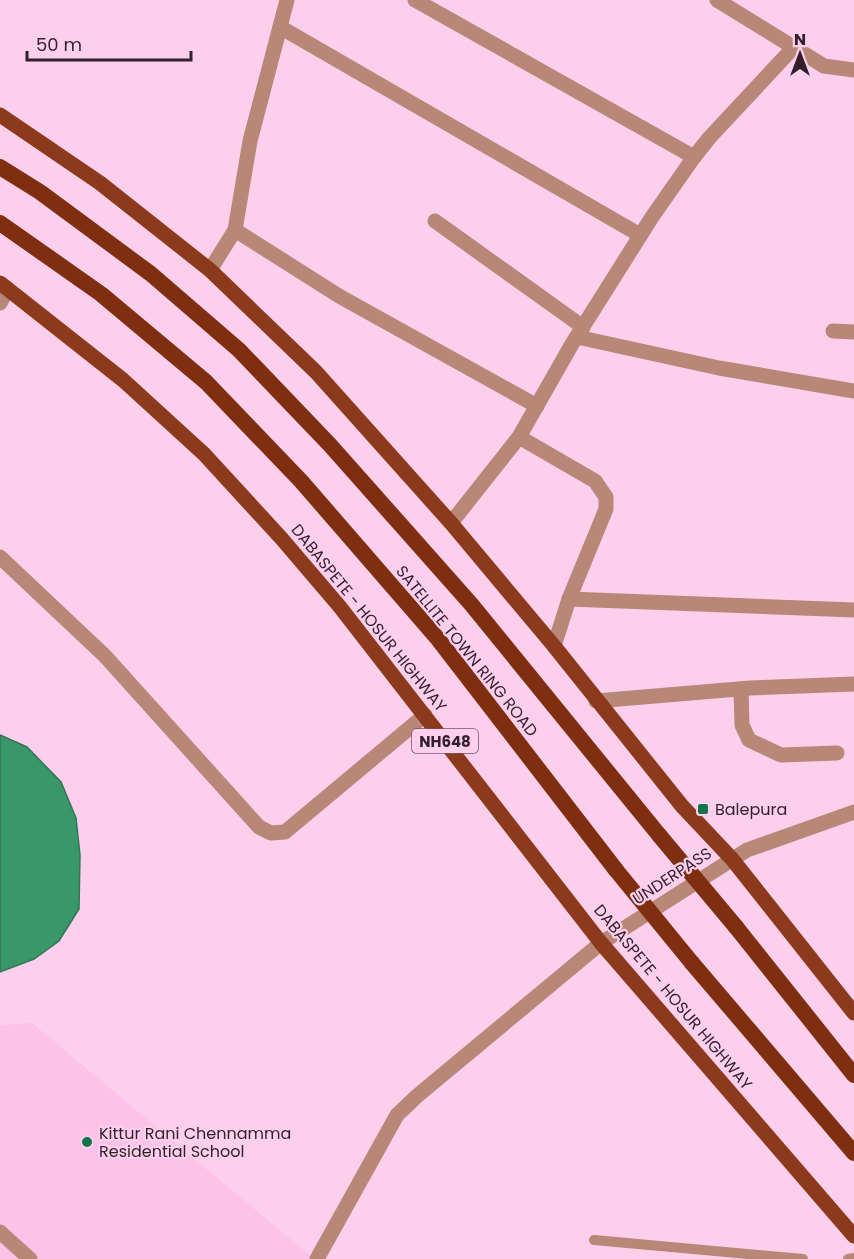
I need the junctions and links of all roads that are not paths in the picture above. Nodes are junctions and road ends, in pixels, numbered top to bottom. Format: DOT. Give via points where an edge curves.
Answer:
graph roads {
  1 [pos="287,0"];
  2 [pos="415,0"];
  3 [pos="722,1"];
  4 [pos="280,27"];
  5 [pos="794,47"];
  6 [pos="854,70"];
  7 [pos="0,115"];
  8 [pos="694,157"];
  9 [pos="0,167"];
  10 [pos="435,221"];
  11 [pos="0,224"];
  12 [pos="235,230"];
  13 [pos="640,235"];
  14 [pos="210,270"];
  15 [pos="4,286"];
  16 [pos="0,303"];
  17 [pos="833,331"];
  18 [pos="580,332"];
  19 [pos="854,332"];
  20 [pos="854,391"];
  21 [pos="537,406"];
  22 [pos="519,437"];
  23 [pos="451,523"];
  24 [pos="0,557"];
  25 [pos="569,598"];
  26 [pos="854,610"];
  27 [pos="554,646"];
  28 [pos="854,684"];
  29 [pos="741,689"];
  30 [pos="596,701"];
  31 [pos="425,715"];
  32 [pos="837,753"];
  33 [pos="854,812"];
  34 [pos="732,859"];
  35 [pos="602,943"];
  36 [pos="854,1013"];
  37 [pos="854,1075"];
  38 [pos="854,1153"];
  39 [pos="0,1232"];
  40 [pos="854,1236"];
  41 [pos="594,1240"];
  42 [pos="854,1258"];
  43 [pos="30,1259"];
  44 [pos="317,1259"];
  45 [pos="803,1259"];
  46 [pos="848,1259"];
  1 -- 4 [label="street"];
  2 -- 8 [label="street"];
  3 -- 5 [label="street"];
  4 -- 12 [label="street" via="250,141"];
  4 -- 13 [label="street"];
  5 -- 6 [label="street" via="824,66"];
  5 -- 8 [label="street"];
  7 -- 14 [label="main road" via="100,183"];
  8 -- 13 [label="street"];
  9 -- 37 [label="highway, SATELLITE TOWN RING ROAD, bridge" via="151,274 239,350 330,445 471,604"];
  10 -- 18 [label="street"];
  11 -- 38 [label="highway, SATELLITE TOWN RING ROAD / NH648, bridge" via="100,294 206,382 301,481 438,639 616,870"];
  12 -- 14 [label="street"];
  12 -- 21 [label="street" via="339,296"];
  13 -- 18 [label="street"];
  14 -- 23 [label="main road" via="316,372"];
  15 -- 16 [label="street"];
  15 -- 31 [label="main road, DABASPETE - HOSUR HIGHWAY / NH648" via="123,380 204,454 340,607"];
  17 -- 19 [label="street"];
  18 -- 20 [label="street" via="718,368"];
  18 -- 21 [label="street"];
  21 -- 22 [label="street"];
  22 -- 23 [label="street"];
  22 -- 25 [label="street" via="596,481 606,497 606,510"];
  23 -- 27 [label="main road"];
  24 -- 31 [label="street" via="105,656 260,827 271,833 285,832"];
  25 -- 26 [label="street"];
  25 -- 27 [label="street"];
  27 -- 30 [label="main road"];
  28 -- 29 [label="street"];
  29 -- 30 [label="street"];
  29 -- 32 [label="street" via="742,725 749,740 781,755"];
  30 -- 34 [label="main road" via="682,806"];
  31 -- 35 [label="main road, DABASPETE - HOSUR HIGHWAY / NH648"];
  33 -- 34 [label="street, UNDERPASS" via="747,850"];
  34 -- 35 [label="street, UNDERPASS"];
  34 -- 36 [label="main road"];
  35 -- 40 [label="main road, DABASPETE - HOSUR HIGHWAY / NH648"];
  35 -- 44 [label="street, UNDERPASS" via="397,1115"];
  39 -- 43 [label="street"];
  41 -- 45 [label="lane"];
  42 -- 46 [label="lane"];
}
